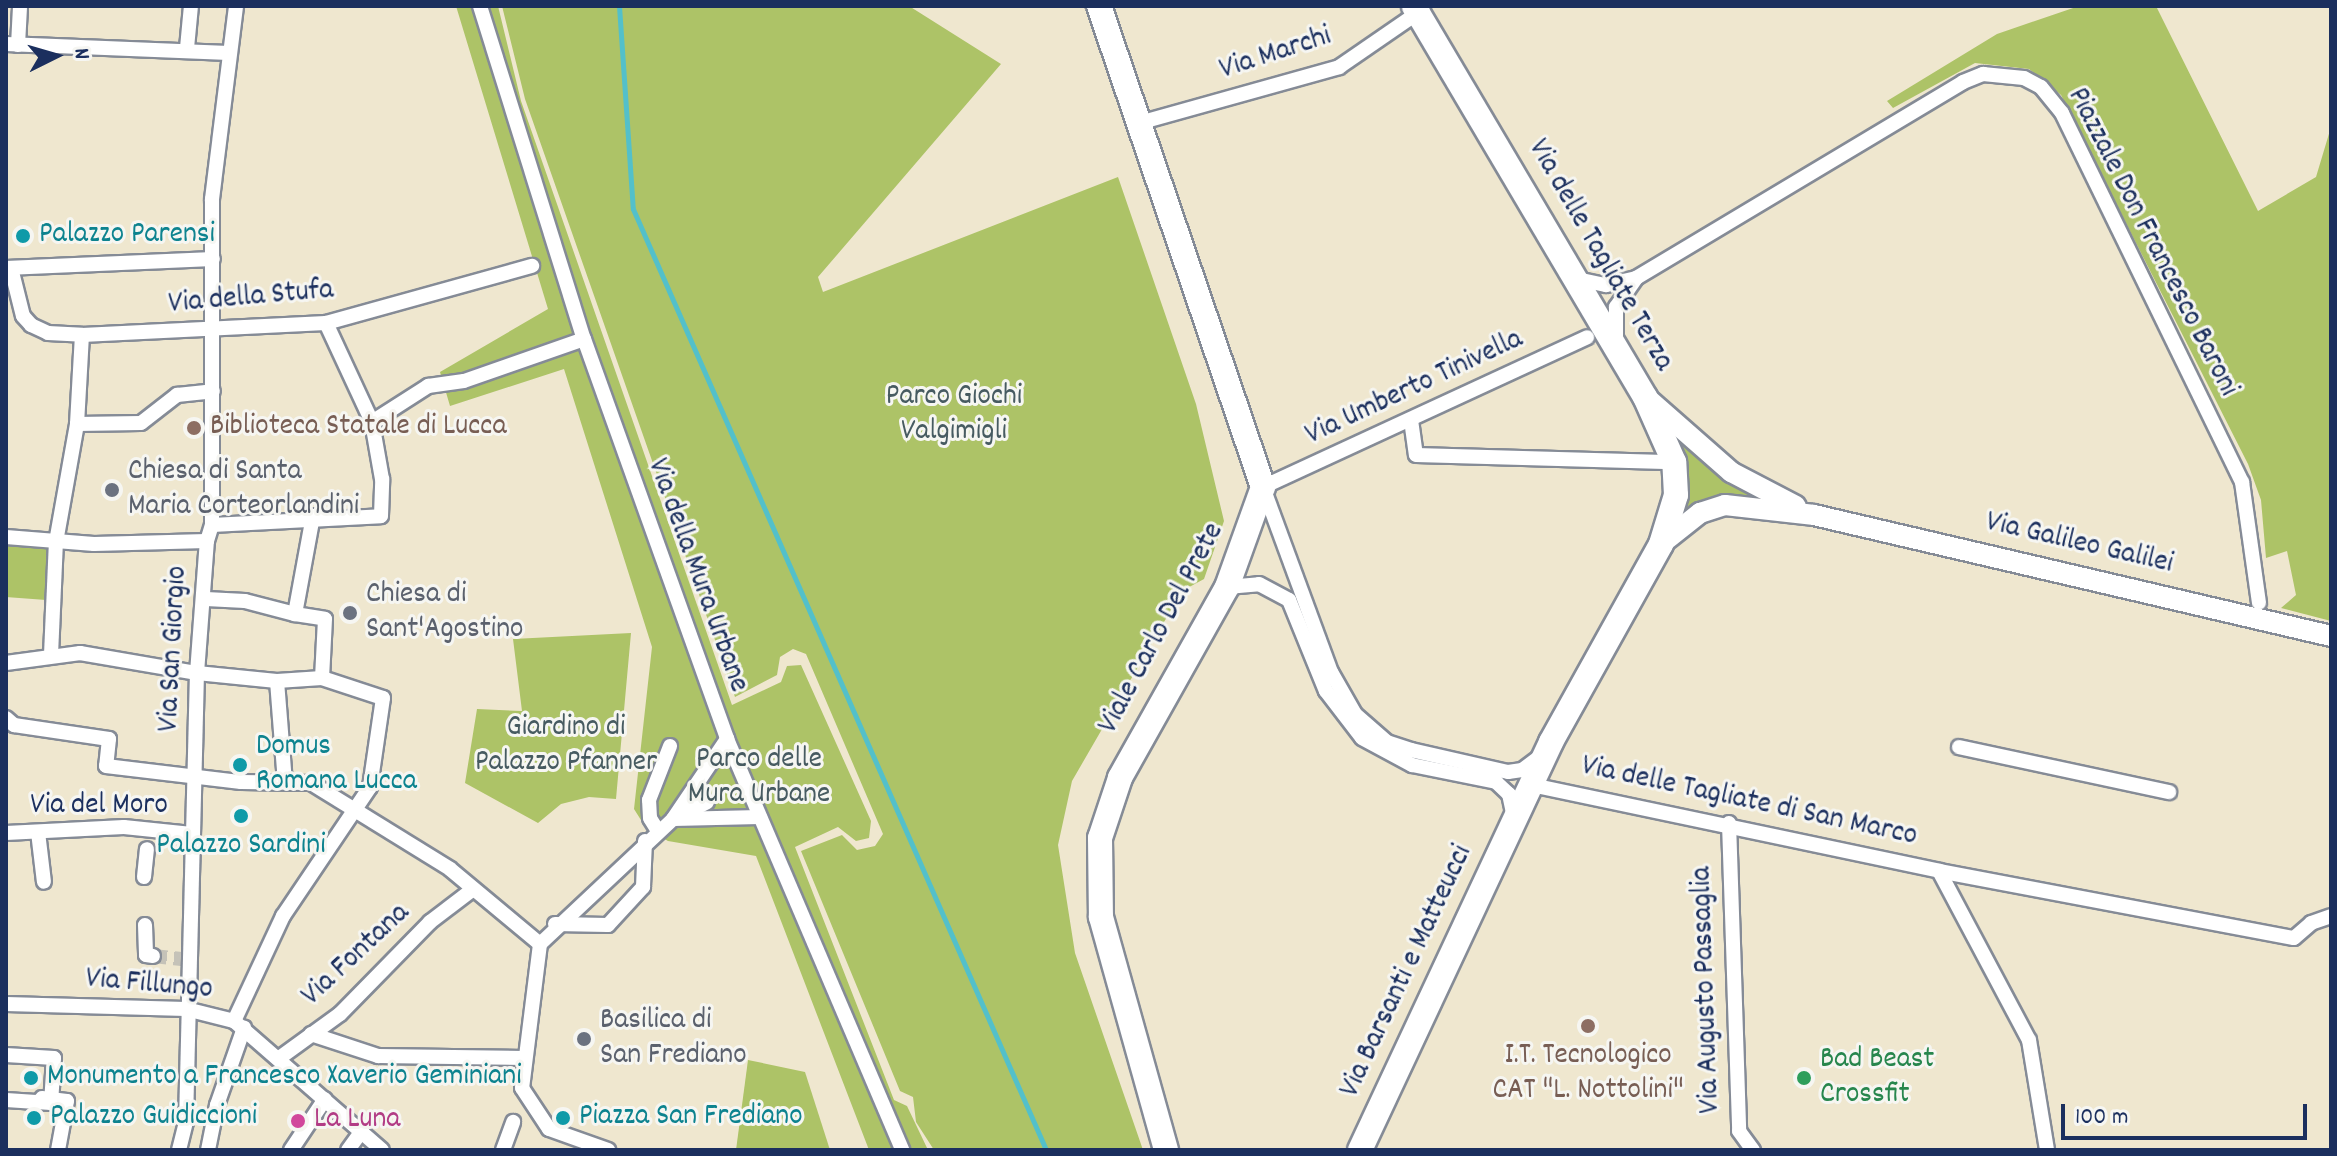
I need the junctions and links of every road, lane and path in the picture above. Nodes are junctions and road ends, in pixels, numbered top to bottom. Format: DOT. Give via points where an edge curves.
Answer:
graph roads {
  1 [pos="20,6"];
  2 [pos="191,6"];
  3 [pos="236,6"];
  4 [pos="480,6"];
  5 [pos="1099,6"];
  6 [pos="1420,8"];
  7 [pos="12,44"];
  8 [pos="187,48"];
  9 [pos="229,53"];
  10 [pos="1139,123"];
  11 [pos="213,259"];
  12 [pos="532,266"];
  13 [pos="9,268"];
  14 [pos="1636,278"];
  15 [pos="1577,279"];
  16 [pos="326,323"];
  17 [pos="211,331"];
  18 [pos="82,335"];
  19 [pos="1587,337"];
  20 [pos="584,339"];
  21 [pos="1616,346"];
  22 [pos="213,391"];
  23 [pos="1645,397"];
  24 [pos="1411,420"];
  25 [pos="372,422"];
  26 [pos="77,424"];
  27 [pos="1674,462"];
  28 [pos="1263,487"];
  29 [pos="1814,515"];
  30 [pos="313,516"];
  31 [pos="212,525"];
  32 [pos="6,537"];
  33 [pos="207,541"];
  34 [pos="56,542"];
  35 [pos="1661,544"];
  36 [pos="1227,587"];
  37 [pos="206,599"];
  38 [pos="2252,609"];
  39 [pos="295,614"];
  40 [pos="2331,636"];
  41 [pos="51,655"];
  42 [pos="9,662"];
  43 [pos="197,673"];
  44 [pos="322,678"];
  45 [pos="277,681"];
  46 [pos="10,722"];
  47 [pos="727,739"];
  48 [pos="1551,742"];
  49 [pos="670,746"];
  50 [pos="1959,747"];
  51 [pos="194,777"];
  52 [pos="285,782"];
  53 [pos="1532,785"];
  54 [pos="2169,792"];
  55 [pos="707,802"];
  56 [pos="358,811"];
  57 [pos="760,817"];
  58 [pos="673,819"];
  59 [pos="1514,822"];
  60 [pos="1729,823"];
  61 [pos="658,831"];
  62 [pos="38,832"];
  63 [pos="6,833"];
  64 [pos="192,834"];
  65 [pos="149,837"];
  66 [pos="645,841"];
  67 [pos="1939,871"];
  68 [pos="144,877"];
  69 [pos="44,882"];
  70 [pos="472,890"];
  71 [pos="2331,916"];
  72 [pos="555,924"];
  73 [pos="145,925"];
  74 [pos="540,944"];
  75 [pos="153,956"];
  76 [pos="6,1004"];
  77 [pos="186,1009"];
  78 [pos="239,1024"];
  79 [pos="311,1034"];
  80 [pos="6,1055"];
  81 [pos="524,1058"];
  82 [pos="278,1059"];
  83 [pos="6,1098"];
  84 [pos="52,1098"];
  85 [pos="325,1099"];
  86 [pos="513,1122"];
  87 [pos="362,1131"];
  88 [pos="570,1144"];
  89 [pos="607,1149"];
  90 [pos="58,1150"];
  91 [pos="179,1150"];
  92 [pos="208,1150"];
  93 [pos="291,1150"];
  94 [pos="348,1150"];
  95 [pos="382,1150"];
  96 [pos="503,1150"];
  97 [pos="902,1150"];
  98 [pos="1166,1150"];
  99 [pos="1360,1150"];
  100 [pos="1753,1150"];
  101 [pos="2047,1150"];
  1 -- 7 [label="street"];
  2 -- 8 [label="street"];
  3 -- 9 [label="street, Via San Giorgio"];
  4 -- 20 [label="street, Via della Mura Urbane"];
  5 -- 10 [label="main road"];
  6 -- 10 [label="street, Via Marchi" via="1339,67"];
  6 -- 15 [label="main road, Via delle Tagliate Terza"];
  7 -- 8 [label="street"];
  8 -- 9 [label="street"];
  9 -- 11 [label="street, Via San Giorgio" via="212,199"];
  10 -- 28 [label="main road"];
  11 -- 13 [label="street"];
  11 -- 17 [label="street, Via San Giorgio"];
  12 -- 16 [label="street, Via della Stufa"];
  13 -- 18 [label="street, Via della Stufa" via="23,316 31,325 48,333"];
  14 -- 15 [label="street, Piazzale Don Francesco Baroni" via="1606,285"];
  14 -- 21 [label="street" via="1616,307"];
  14 -- 38 [label="street, Piazzale Don Francesco Baroni" via="1963,82 1983,74 2024,78 2041,87 2062,113 2242,482"];
  15 -- 21 [label="main road, Via delle Tagliate Terza"];
  16 -- 17 [label="street, Via della Stufa"];
  16 -- 25 [label="street"];
  17 -- 18 [label="street, Via della Stufa"];
  17 -- 22 [label="street, Via San Giorgio"];
  18 -- 26 [label="street"];
  19 -- 24 [label="street, Via Umberto Tinivella"];
  20 -- 25 [label="street" via="464,381 428,386"];
  20 -- 47 [label="street, Via della Mura Urbane"];
  21 -- 23 [label="main road, Via delle Tagliate Terza"];
  22 -- 26 [label="street" via="177,395 141,423"];
  22 -- 31 [label="street, Via San Giorgio"];
  23 -- 27 [label="main road, Via delle Tagliate Terza"];
  23 -- 29 [label="main road, Via Galileo Galilei" via="1731,472"];
  24 -- 27 [label="street" via="1416,455"];
  24 -- 28 [label="street, Via Umberto Tinivella"];
  25 -- 30 [label="street" via="382,479 381,516"];
  26 -- 34 [label="street"];
  27 -- 35 [label="main road, Via delle Tagliate Terza" via="1676,495"];
  28 -- 36 [label="main road, Viale Carlo Del Prete"];
  28 -- 48 [label="street, Via Barsanti e Matteucci" via="1337,687 1374,733 1400,747 1508,772 1528,767"];
  29 -- 35 [label="main road, Via Galileo Galilei" via="1725,505 1700,513"];
  29 -- 38 [label="main road, Via Galileo Galilei"];
  30 -- 31 [label="street"];
  30 -- 39 [label="street"];
  31 -- 33 [label="street, Via San Giorgio"];
  32 -- 34 [label="street"];
  33 -- 34 [label="street"];
  33 -- 37 [label="street, Via San Giorgio"];
  34 -- 41 [label="street"];
  35 -- 48 [label="main road, Via Barsanti e Matteucci"];
  36 -- 59 [label="street" via="1259,584 1289,600 1326,691 1362,738 1412,765 1496,782 1509,794"];
  36 -- 98 [label="main road, Viale Carlo Del Prete" via="1120,778 1103,820 1097,859 1101,917"];
  37 -- 39 [label="street" via="245,601"];
  37 -- 43 [label="street, Via San Giorgio"];
  38 -- 40 [label="main road, Via Galileo Galilei"];
  39 -- 44 [label="street" via="325,619"];
  41 -- 42 [label="street"];
  41 -- 43 [label="street" via="80,653"];
  43 -- 45 [label="street"];
  43 -- 51 [label="street, Via San Giorgio"];
  44 -- 45 [label="street"];
  44 -- 56 [label="street" via="383,698 370,787"];
  45 -- 52 [label="street"];
  46 -- 51 [label="street" via="109,739 106,766"];
  47 -- 57 [label="street, Via della Mura Urbane"];
  47 -- 58 [label="street"];
  48 -- 53 [label="main road, Via Barsanti e Matteucci"];
  49 -- 61 [label="street" via="649,800 650,818"];
  50 -- 54 [label="street"];
  51 -- 52 [label="street"];
  51 -- 64 [label="street, Via San Giorgio"];
  52 -- 56 [label="street" via="311,783"];
  53 -- 59 [label="main road, Via Barsanti e Matteucci"];
  53 -- 60 [label="street, Via delle Tagliate di San Marco"];
  55 -- 58 [label="street"];
  56 -- 70 [label="street" via="450,869"];
  56 -- 78 [label="street" via="283,916"];
  57 -- 58 [label="street"];
  57 -- 97 [label="street, Via della Mura Urbane"];
  58 -- 61 [label="street"];
  59 -- 99 [label="main road, Via Barsanti e Matteucci"];
  60 -- 67 [label="street, Via delle Tagliate di San Marco"];
  60 -- 100 [label="street, Via Augusto Passaglia" via="1739,1131"];
  61 -- 66 [label="street"];
  62 -- 63 [label="street, Via del Moro"];
  62 -- 65 [label="street, Via del Moro"];
  62 -- 69 [label="street"];
  64 -- 65 [label="street, Via del Moro"];
  64 -- 77 [label="street, Via San Giorgio"];
  65 -- 68 [label="street"];
  66 -- 72 [label="street"];
  66 -- 72 [label="street" via="643,887 608,925"];
  67 -- 71 [label="street" via="2294,938 2311,923"];
  67 -- 101 [label="street, Via delle Tagliate di San Marco" via="2029,1040"];
  70 -- 74 [label="street"];
  70 -- 79 [label="street, Via Fontana" via="430,922 340,1014"];
  72 -- 74 [label="street"];
  73 -- 75 [label="street" via="146,955"];
  74 -- 81 [label="street"];
  76 -- 77 [label="street, Via Fillungo"];
  77 -- 78 [label="street, Via Fillungo"];
  77 -- 91 [label="street, Via San Giorgio" via="186,1122"];
  78 -- 82 [label="street, Via Fillungo"];
  78 -- 92 [label="street"];
  79 -- 81 [label="street" via="378,1056"];
  79 -- 82 [label="street, Via Fontana"];
  80 -- 84 [label="street" via="54,1058"];
  81 -- 88 [label="street" via="522,1088 549,1129"];
  82 -- 85 [label="street, Via Fillungo"];
  83 -- 84 [label="street" via="51,1103"];
  84 -- 90 [label="street" via="67,1101"];
  85 -- 87 [label="street, Via Fillungo"];
  85 -- 93 [label="street"];
  86 -- 96 [label="street"];
  87 -- 94 [label="street"];
  87 -- 95 [label="street, Via Fillungo"];
  88 -- 89 [label="street"];
}
